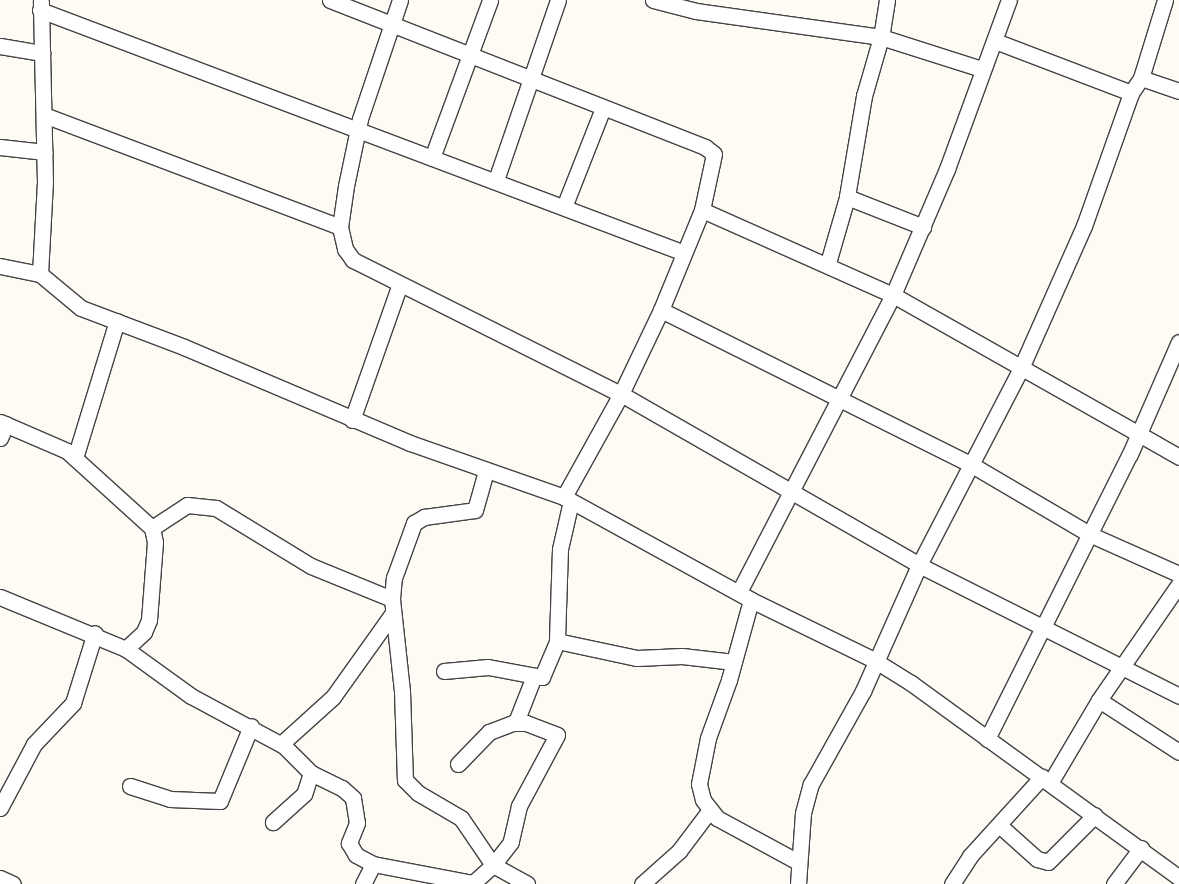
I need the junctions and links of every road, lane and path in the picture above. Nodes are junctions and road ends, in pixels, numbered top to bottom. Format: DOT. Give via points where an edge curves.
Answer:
graph roads {
  1 [pos="330,0"];
  2 [pos="400,0"];
  3 [pos="490,0"];
  4 [pos="558,0"];
  5 [pos="653,0"];
  6 [pos="887,0"];
  7 [pos="1009,0"];
  8 [pos="1166,0"];
  9 [pos="41,5"];
  10 [pos="392,25"];
  11 [pos="881,37"];
  12 [pos="996,41"];
  13 [pos="0,46"];
  14 [pos="42,53"];
  15 [pos="468,55"];
  16 [pos="982,69"];
  17 [pos="1141,78"];
  18 [pos="530,79"];
  19 [pos="1179,91"];
  20 [pos="1131,93"];
  21 [pos="603,108"];
  22 [pos="44,115"];
  23 [pos="357,131"];
  24 [pos="0,147"];
  25 [pos="45,152"];
  26 [pos="432,158"];
  27 [pos="496,180"];
  28 [pos="847,198"];
  29 [pos="564,207"];
  30 [pos="702,210"];
  31 [pos="923,227"];
  32 [pos="340,228"];
  33 [pos="684,253"];
  34 [pos="828,263"];
  35 [pos="0,266"];
  36 [pos="40,274"];
  37 [pos="400,284"];
  38 [pos="893,294"];
  39 [pos="661,310"];
  40 [pos="116,321"];
  41 [pos="1179,342"];
  42 [pos="1021,368"];
  43 [pos="621,394"];
  44 [pos="838,396"];
  45 [pos="352,420"];
  46 [pos="3,423"];
  47 [pos="1137,436"];
  48 [pos="0,438"];
  49 [pos="1179,457"];
  50 [pos="75,458"];
  51 [pos="972,465"];
  52 [pos="486,471"];
  53 [pos="791,493"];
  54 [pos="567,499"];
  55 [pos="152,528"];
  56 [pos="1090,534"];
  57 [pos="919,565"];
  58 [pos="1179,574"];
  59 [pos="1179,584"];
  60 [pos="745,596"];
  61 [pos="0,597"];
  62 [pos="393,606"];
  63 [pos="1045,626"];
  64 [pos="95,633"];
  65 [pos="557,641"];
  66 [pos="126,649"];
  67 [pos="874,660"];
  68 [pos="734,662"];
  69 [pos="1123,666"];
  70 [pos="444,671"];
  71 [pos="534,676"];
  72 [pos="1179,696"];
  73 [pos="1099,700"];
  74 [pos="516,722"];
  75 [pos="251,726"];
  76 [pos="987,739"];
  77 [pos="281,744"];
  78 [pos="1179,752"];
  79 [pos="458,764"];
  80 [pos="311,773"];
  81 [pos="1046,780"];
  82 [pos="130,786"];
  83 [pos="0,808"];
  84 [pos="710,810"];
  85 [pos="1095,815"];
  86 [pos="273,822"];
  87 [pos="999,825"];
  88 [pos="1141,848"];
  89 [pos="798,862"];
  90 [pos="373,864"];
  91 [pos="493,866"];
  92 [pos="0,878"];
  93 [pos="1179,878"];
  94 [pos="13,884"];
  95 [pos="363,884"];
  96 [pos="473,884"];
  97 [pos="527,884"];
  98 [pos="642,884"];
  99 [pos="798,884"];
  100 [pos="952,884"];
  101 [pos="1114,884"];
  1 -- 10 [label="street"];
  2 -- 10 [label="street"];
  3 -- 15 [label="street"];
  4 -- 18 [label="street"];
  5 -- 11 [label="street" via="696,11"];
  6 -- 11 [label="street"];
  7 -- 12 [label="street"];
  8 -- 17 [label="street"];
  9 -- 14 [label="street"];
  9 -- 23 [label="street"];
  10 -- 15 [label="street"];
  10 -- 23 [label="street"];
  11 -- 16 [label="street"];
  11 -- 28 [label="street" via="864,96"];
  12 -- 16 [label="street"];
  12 -- 20 [label="street"];
  13 -- 14 [label="street"];
  14 -- 22 [label="street"];
  15 -- 18 [label="street"];
  15 -- 26 [label="street"];
  16 -- 31 [label="street" via="977,90"];
  17 -- 19 [label="street"];
  17 -- 20 [label="street"];
  18 -- 21 [label="street"];
  18 -- 27 [label="street"];
  20 -- 42 [label="street" via="1084,226"];
  21 -- 29 [label="street"];
  21 -- 30 [label="street" via="711,150 714,160"];
  22 -- 25 [label="street"];
  22 -- 32 [label="street"];
  23 -- 26 [label="street"];
  23 -- 32 [label="street"];
  24 -- 25 [label="street"];
  25 -- 36 [label="street"];
  26 -- 27 [label="street"];
  27 -- 29 [label="street"];
  28 -- 31 [label="street"];
  28 -- 34 [label="street"];
  29 -- 33 [label="street"];
  30 -- 33 [label="street"];
  30 -- 34 [label="street"];
  31 -- 38 [label="street"];
  32 -- 37 [label="street" via="345,249 354,260"];
  33 -- 39 [label="street"];
  34 -- 38 [label="street"];
  35 -- 36 [label="street"];
  36 -- 40 [label="street" via="81,308"];
  37 -- 43 [label="street"];
  37 -- 45 [label="street"];
  38 -- 42 [label="street"];
  38 -- 44 [label="street"];
  39 -- 43 [label="street"];
  39 -- 44 [label="street"];
  40 -- 45 [label="street" via="184,346"];
  40 -- 50 [label="street"];
  41 -- 47 [label="street"];
  42 -- 47 [label="street"];
  42 -- 51 [label="street"];
  43 -- 53 [label="street"];
  43 -- 54 [label="street"];
  44 -- 51 [label="street"];
  44 -- 53 [label="street"];
  45 -- 52 [label="street"];
  46 -- 48 [label="street"];
  46 -- 50 [label="street" via="58,446"];
  47 -- 49 [label="street"];
  47 -- 56 [label="street"];
  50 -- 55 [label="street"];
  51 -- 56 [label="street"];
  51 -- 57 [label="street"];
  52 -- 54 [label="street"];
  52 -- 62 [label="street" via="475,510 424,517 414,523 394,578"];
  53 -- 57 [label="street"];
  53 -- 60 [label="street"];
  54 -- 60 [label="street"];
  54 -- 65 [label="street" via="560,549"];
  55 -- 62 [label="street" via="187,505 216,508 311,566"];
  55 -- 66 [label="street" via="155,542 149,620 144,632"];
  56 -- 58 [label="street"];
  56 -- 63 [label="street"];
  57 -- 63 [label="street"];
  57 -- 67 [label="street"];
  59 -- 69 [label="street"];
  60 -- 67 [label="street"];
  60 -- 68 [label="street"];
  61 -- 64 [label="street"];
  62 -- 77 [label="street" via="333,697"];
  62 -- 91 [label="street" via="403,712 405,780 418,793 462,818"];
  63 -- 69 [label="street"];
  63 -- 76 [label="street"];
  64 -- 66 [label="street"];
  64 -- 83 [label="street" via="73,703 34,744"];
  65 -- 68 [label="street" via="637,658 682,656"];
  65 -- 71 [label="street" via="546,674"];
  66 -- 75 [label="street" via="191,696"];
  67 -- 76 [label="street"];
  67 -- 89 [label="street" via="863,691 811,784 803,813"];
  68 -- 84 [label="street" via="699,772 699,784"];
  69 -- 72 [label="street"];
  69 -- 73 [label="street"];
  70 -- 71 [label="street" via="488,667"];
  71 -- 74 [label="street"];
  73 -- 78 [label="street"];
  73 -- 81 [label="street"];
  74 -- 79 [label="street" via="489,732"];
  74 -- 91 [label="street" via="557,736 520,806 511,842"];
  75 -- 77 [label="street"];
  75 -- 82 [label="street" via="220,801 170,799"];
  76 -- 81 [label="street"];
  77 -- 80 [label="street"];
  80 -- 86 [label="street" via="304,794"];
  80 -- 90 [label="street" via="342,788 352,798 357,823 350,847 356,855"];
  81 -- 85 [label="street"];
  81 -- 87 [label="street"];
  84 -- 89 [label="street" via="717,818"];
  84 -- 98 [label="street" via="679,851"];
  85 -- 87 [label="street" via="1048,862 1037,859"];
  85 -- 88 [label="street"];
  87 -- 100 [label="street" via="970,856"];
  88 -- 93 [label="street"];
  88 -- 101 [label="street"];
  89 -- 99 [label="street"];
  90 -- 95 [label="street"];
  90 -- 96 [label="street"];
  91 -- 96 [label="street"];
  91 -- 97 [label="street"];
  92 -- 94 [label="street"];
}
